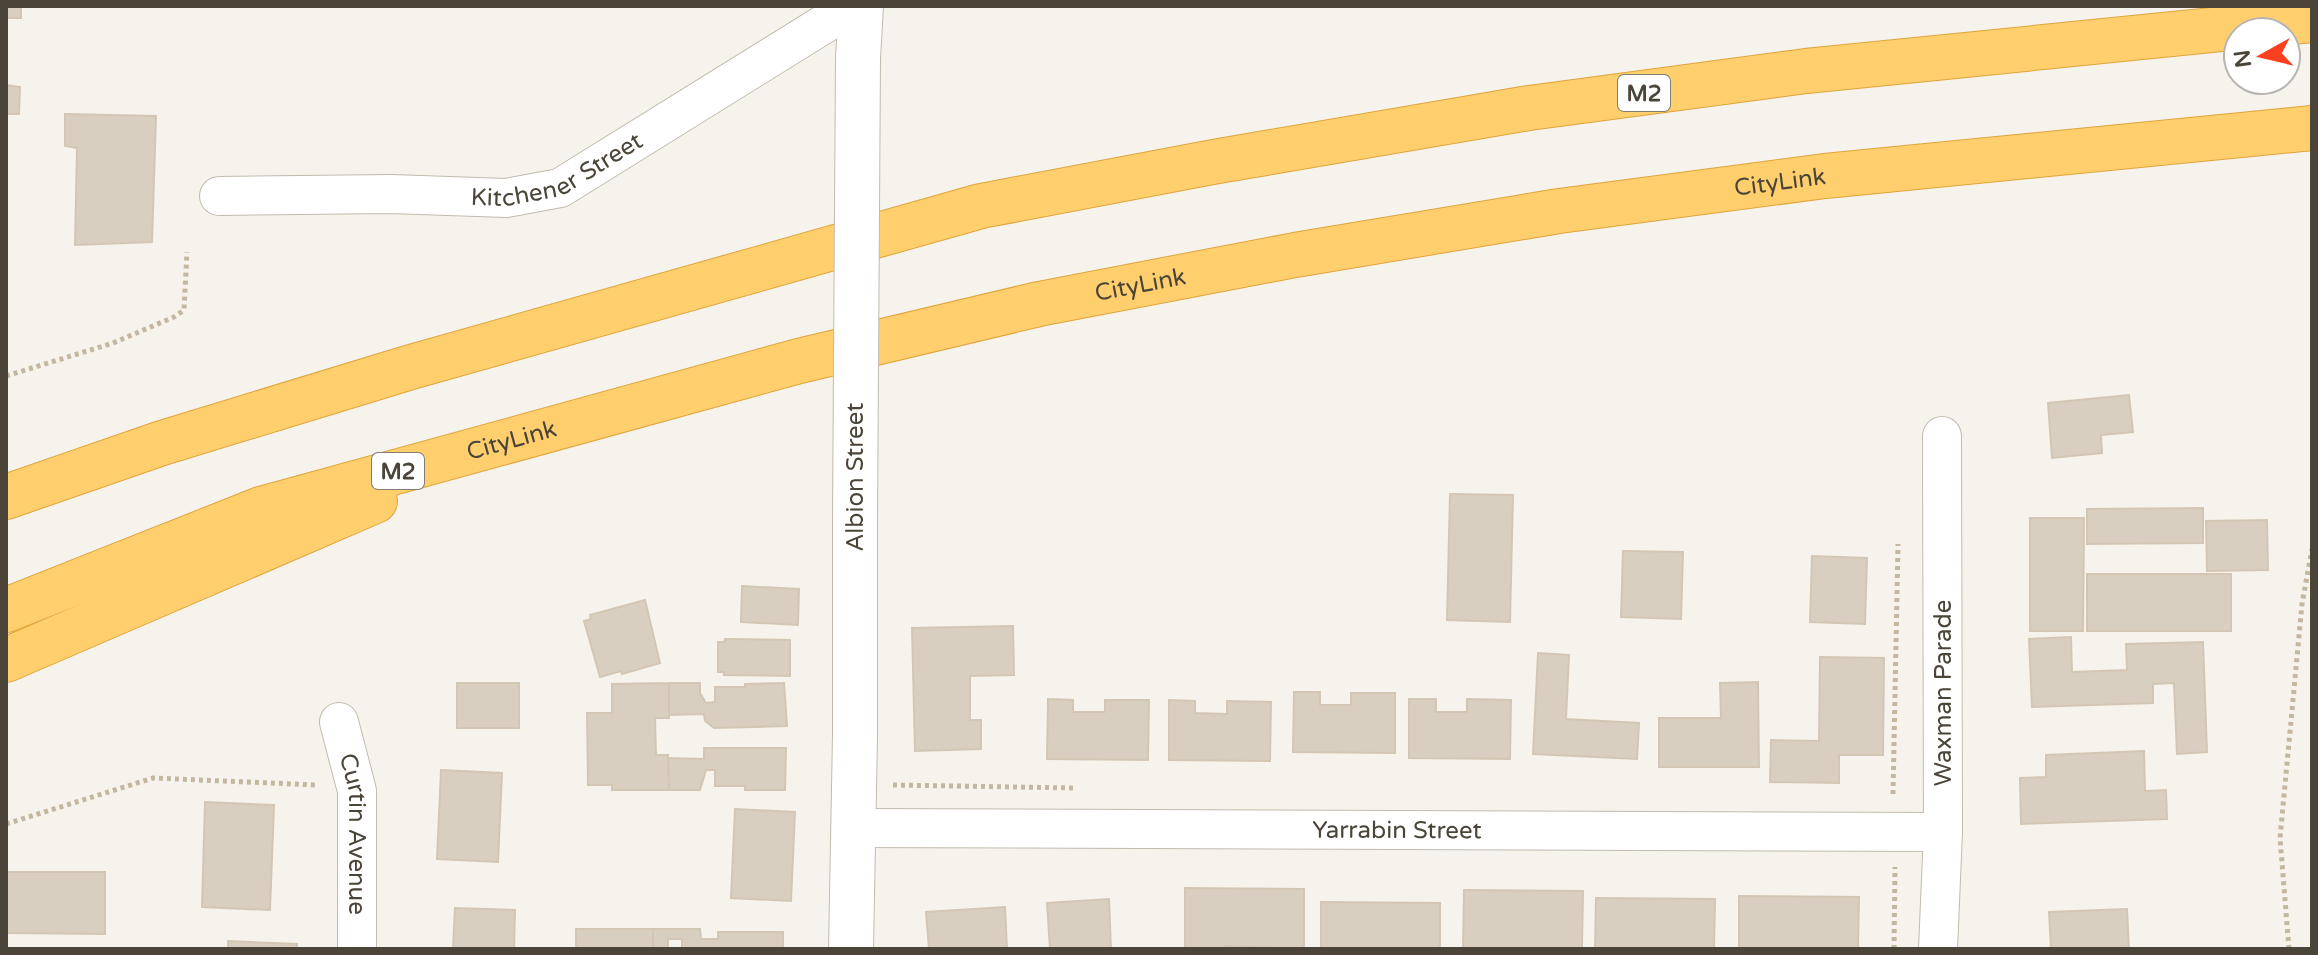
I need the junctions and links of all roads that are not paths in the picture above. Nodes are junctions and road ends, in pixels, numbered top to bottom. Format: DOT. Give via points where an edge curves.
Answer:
graph roads {
  1 [pos="853,6"];
  2 [pos="861,6"];
  3 [pos="2312,20"];
  4 [pos="2312,128"];
  5 [pos="219,196"];
  6 [pos="528,435"];
  7 [pos="1942,436"];
  8 [pos="162,443"];
  9 [pos="6,484"];
  10 [pos="6,497"];
  11 [pos="6,610"];
  12 [pos="6,660"];
  13 [pos="339,722"];
  14 [pos="853,828"];
  15 [pos="1943,832"];
  16 [pos="357,949"];
  17 [pos="851,949"];
  18 [pos="1938,949"];
  1 -- 5 [label="street, Kitchener Street" via="560,188 506,198"];
  2 -- 14 [label="street, Albion Street, bridge"];
  3 -- 8 [label="highway, M2" via="1806,71 1545,106 981,206"];
  4 -- 6 [label="highway, CityLink / M2" via="1825,176 1559,211 1295,255 1039,304 799,361"];
  6 -- 11 [label="highway, CityLink / M2" via="261,509"];
  6 -- 12 [label="highway"];
  7 -- 15 [label="street, Waxman Parade"];
  8 -- 9 [label="highway"];
  8 -- 10 [label="highway, M2"];
  13 -- 16 [label="street, Curtin Avenue" via="357,791"];
  14 -- 15 [label="street, Yarrabin Street"];
  14 -- 17 [label="street, Albion Street"];
  15 -- 18 [label="street, Waxman Parade"];
}
